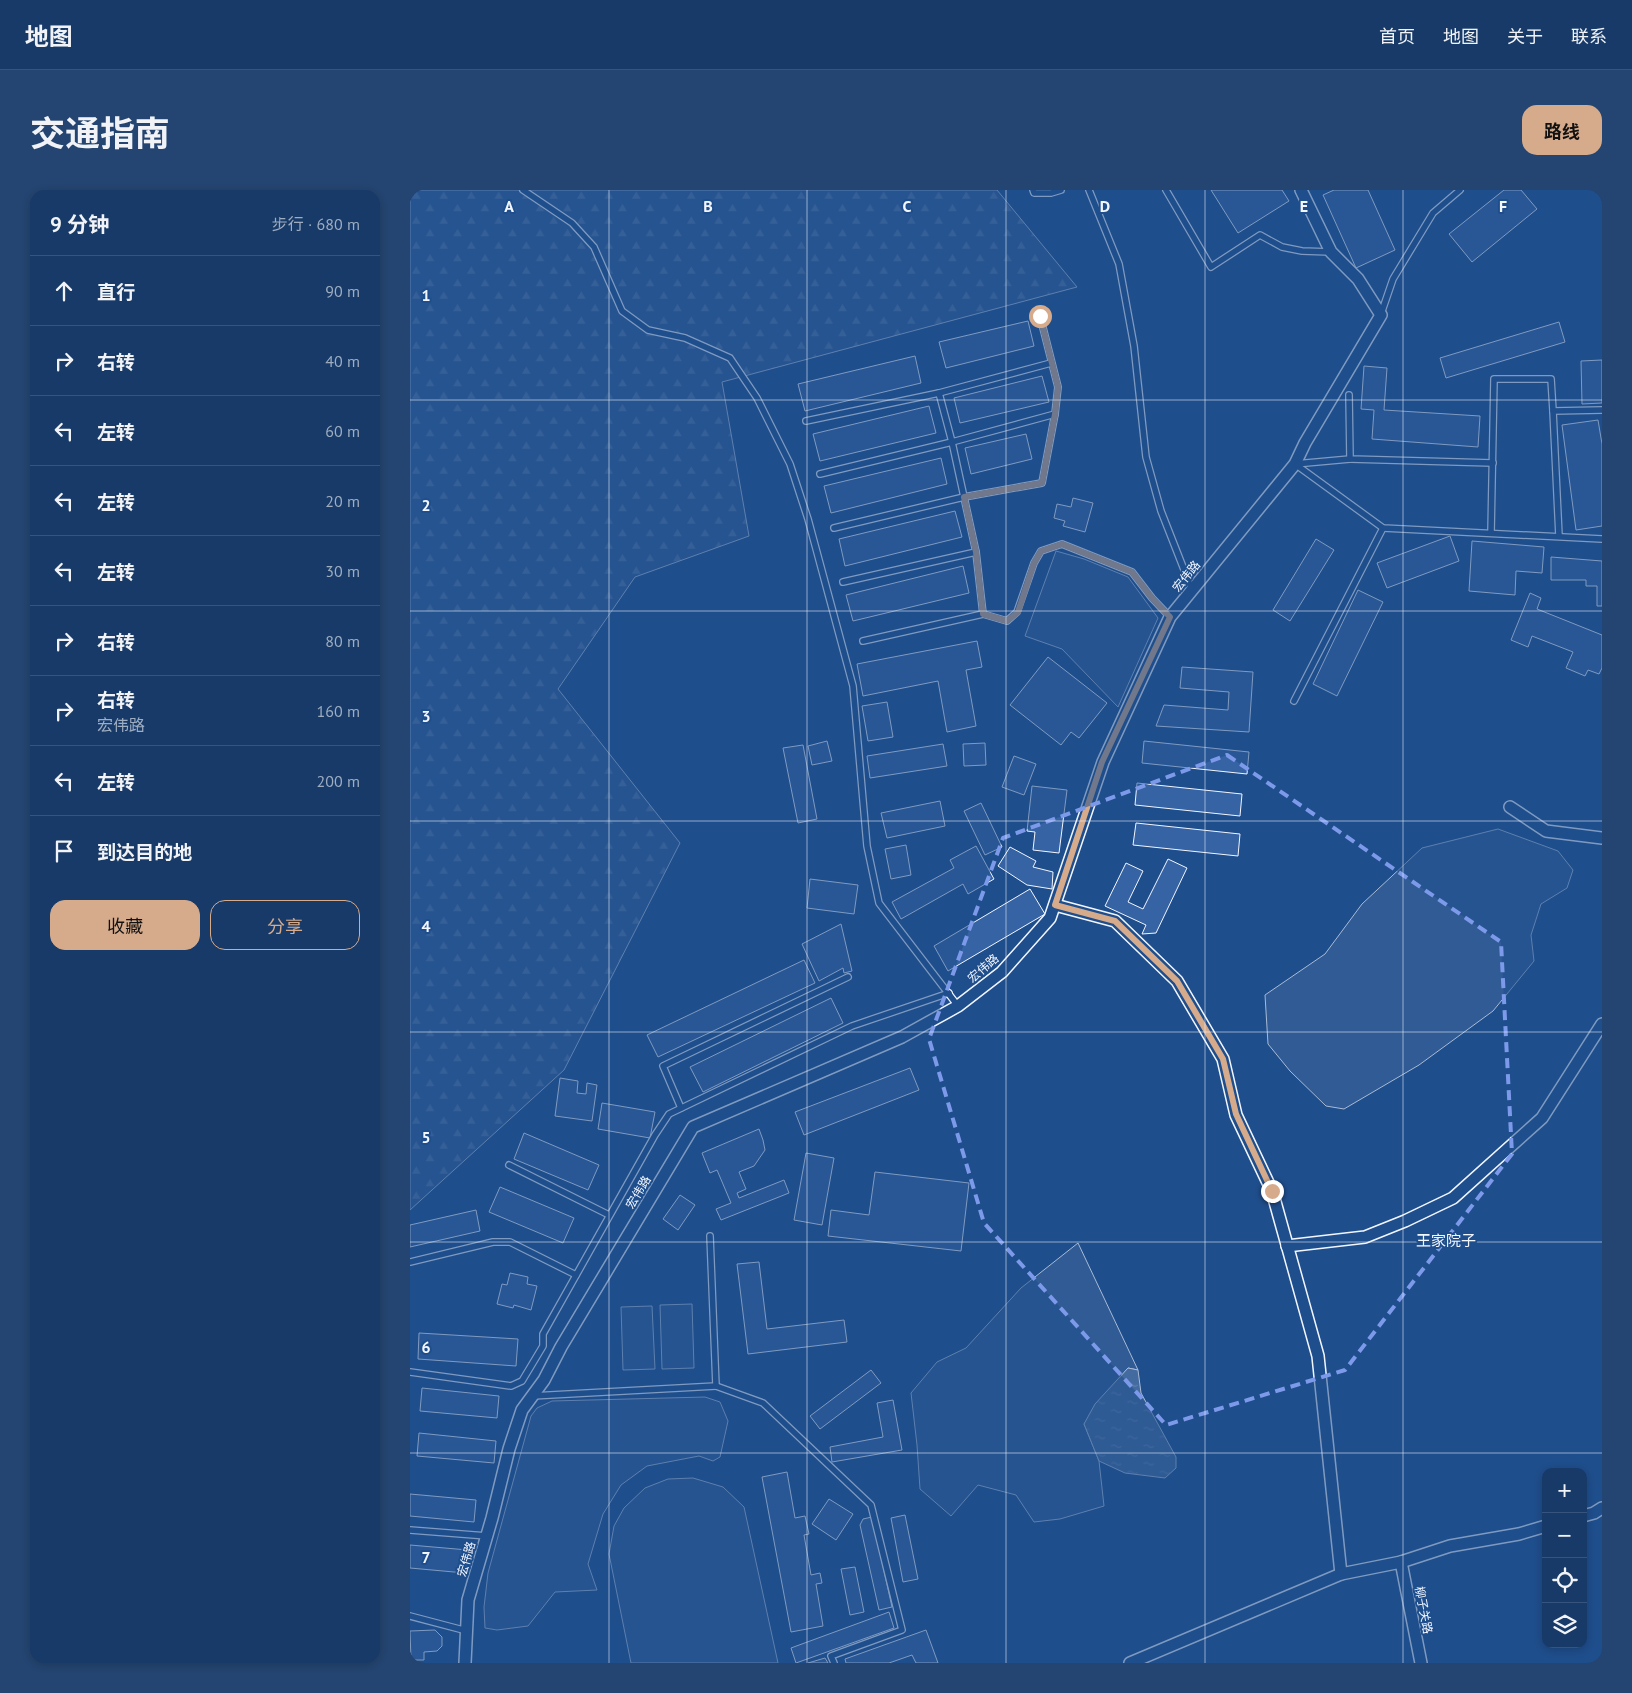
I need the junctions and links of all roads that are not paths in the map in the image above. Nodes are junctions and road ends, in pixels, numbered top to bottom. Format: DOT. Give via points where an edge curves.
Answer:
graph roads {
  1 [pos="523,190"];
  2 [pos="1033,190"];
  3 [pos="1061,190"];
  4 [pos="1089,190"];
  5 [pos="1166,190"];
  6 [pos="1301,190"];
  7 [pos="1460,190"];
  8 [pos="1331,252"];
  9 [pos="1381,315"];
  10 [pos="1040,316"];
  11 [pos="1051,363"];
  12 [pos="939,393"];
  13 [pos="1349,395"];
  14 [pos="1602,410"];
  15 [pos="1553,411"];
  16 [pos="1055,414"];
  17 [pos="806,421"];
  18 [pos="952,442"];
  19 [pos="1350,459"];
  20 [pos="1493,463"];
  21 [pos="1295,464"];
  22 [pos="820,474"];
  23 [pos="964,497"];
  24 [pos="834,528"];
  25 [pos="1383,528"];
  26 [pos="1491,533"];
  27 [pos="1559,536"];
  28 [pos="1602,539"];
  29 [pos="976,552"];
  30 [pos="843,582"];
  31 [pos="1192,590"];
  32 [pos="983,614"];
  33 [pos="1170,617"];
  34 [pos="863,642"];
  35 [pos="1294,700"];
  36 [pos="1510,807"];
  37 [pos="1602,838"];
  38 [pos="1055,905"];
  39 [pos="848,977"];
  40 [pos="949,994"];
  41 [pos="958,1006"];
  42 [pos="1602,1024"];
  43 [pos="681,1108"];
  44 [pos="509,1165"];
  45 [pos="610,1216"];
  46 [pos="710,1236"];
  47 [pos="1287,1246"];
  48 [pos="410,1262"];
  49 [pos="576,1275"];
  50 [pos="410,1372"];
  51 [pos="716,1386"];
  52 [pos="532,1396"];
  53 [pos="1602,1508"];
  54 [pos="1587,1515"];
  55 [pos="1542,1527"];
  56 [pos="410,1530"];
  57 [pos="487,1536"];
  58 [pos="1401,1562"];
  59 [pos="1341,1574"];
  60 [pos="410,1616"];
  61 [pos="467,1631"];
  62 [pos="465,1663"];
  63 [pos="834,1663"];
  64 [pos="1130,1663"];
  65 [pos="1421,1663"];
  1 -- 40 [label="lane" via="572,222 594,247 622,311 648,330 686,338 730,358 757,398 790,464 853,686 868,846 879,903"];
  2 -- 3 [label="lane" via="1034,193"];
  4 -- 31 [label="lane" via="1119,264 1134,346 1146,457 1161,511"];
  5 -- 8 [label="lane" via="1212,267 1260,236 1282,247"];
  6 -- 8 [label="street"];
  7 -- 9 [label="lane" via="1433,213 1393,279"];
  8 -- 9 [label="street" via="1358,279"];
  9 -- 21 [label="street, 宏伟路" via="1304,443"];
  10 -- 11 [label="lane"];
  11 -- 12 [label="lane"];
  11 -- 16 [label="lane" via="1058,387"];
  12 -- 17 [label="lane"];
  12 -- 18 [label="lane"];
  13 -- 19 [label="lane"];
  14 -- 15 [label="lane"];
  15 -- 20 [label="lane" via="1551,379 1494,379"];
  15 -- 27 [label="lane"];
  16 -- 18 [label="lane"];
  16 -- 23 [label="lane" via="1042,483"];
  18 -- 22 [label="lane"];
  18 -- 23 [label="lane"];
  19 -- 20 [label="lane"];
  19 -- 21 [label="lane"];
  20 -- 26 [label="lane"];
  21 -- 25 [label="lane"];
  21 -- 31 [label="street, 宏伟路"];
  23 -- 24 [label="lane"];
  23 -- 29 [label="lane"];
  25 -- 26 [label="lane"];
  25 -- 35 [label="lane"];
  26 -- 27 [label="lane"];
  27 -- 28 [label="lane"];
  29 -- 30 [label="lane"];
  29 -- 32 [label="lane"];
  31 -- 33 [label="street, 宏伟路"];
  32 -- 33 [label="lane" via="1007,621 1018,612 1041,551 1062,544 1132,572"];
  32 -- 34 [label="lane"];
  33 -- 38 [label="street, 宏伟路" via="1102,762"];
  36 -- 37 [label="street" via="1546,831"];
  38 -- 41 [label="street, 宏伟路" via="1050,918 1002,972"];
  38 -- 47 [label="street" via="1115,921 1177,981 1223,1059 1236,1114 1272,1191"];
  39 -- 43 [label="lane" via="663,1066"];
  40 -- 41 [label="lane"];
  40 -- 43 [label="lane" via="852,1026"];
  41 -- 52 [label="street, 宏伟路" via="902,1037 694,1127"];
  42 -- 47 [label="street" via="1542,1118 1453,1198 1365,1237"];
  43 -- 45 [label="lane" via="669,1114"];
  44 -- 45 [label="lane"];
  45 -- 49 [label="lane"];
  46 -- 51 [label="lane"];
  47 -- 59 [label="street" via="1318,1356"];
  48 -- 49 [label="lane" via="492,1242 510,1242"];
  49 -- 50 [label="lane" via="543,1334 543,1346 522,1381 512,1386"];
  51 -- 52 [label="lane"];
  51 -- 63 [label="lane" via="763,1403 871,1505 902,1630 831,1656"];
  52 -- 57 [label="street, 宏伟路" via="522,1410 509,1450"];
  53 -- 54 [label="street"];
  55 -- 58 [label="street" via="1450,1546"];
  56 -- 57 [label="lane"];
  57 -- 61 [label="street, 宏伟路" via="468,1600"];
  58 -- 59 [label="street"];
  58 -- 65 [label="street, 柳子关路"];
  59 -- 64 [label="street"];
  60 -- 61 [label="lane"];
  61 -- 62 [label="street, 宏伟路"];
}
